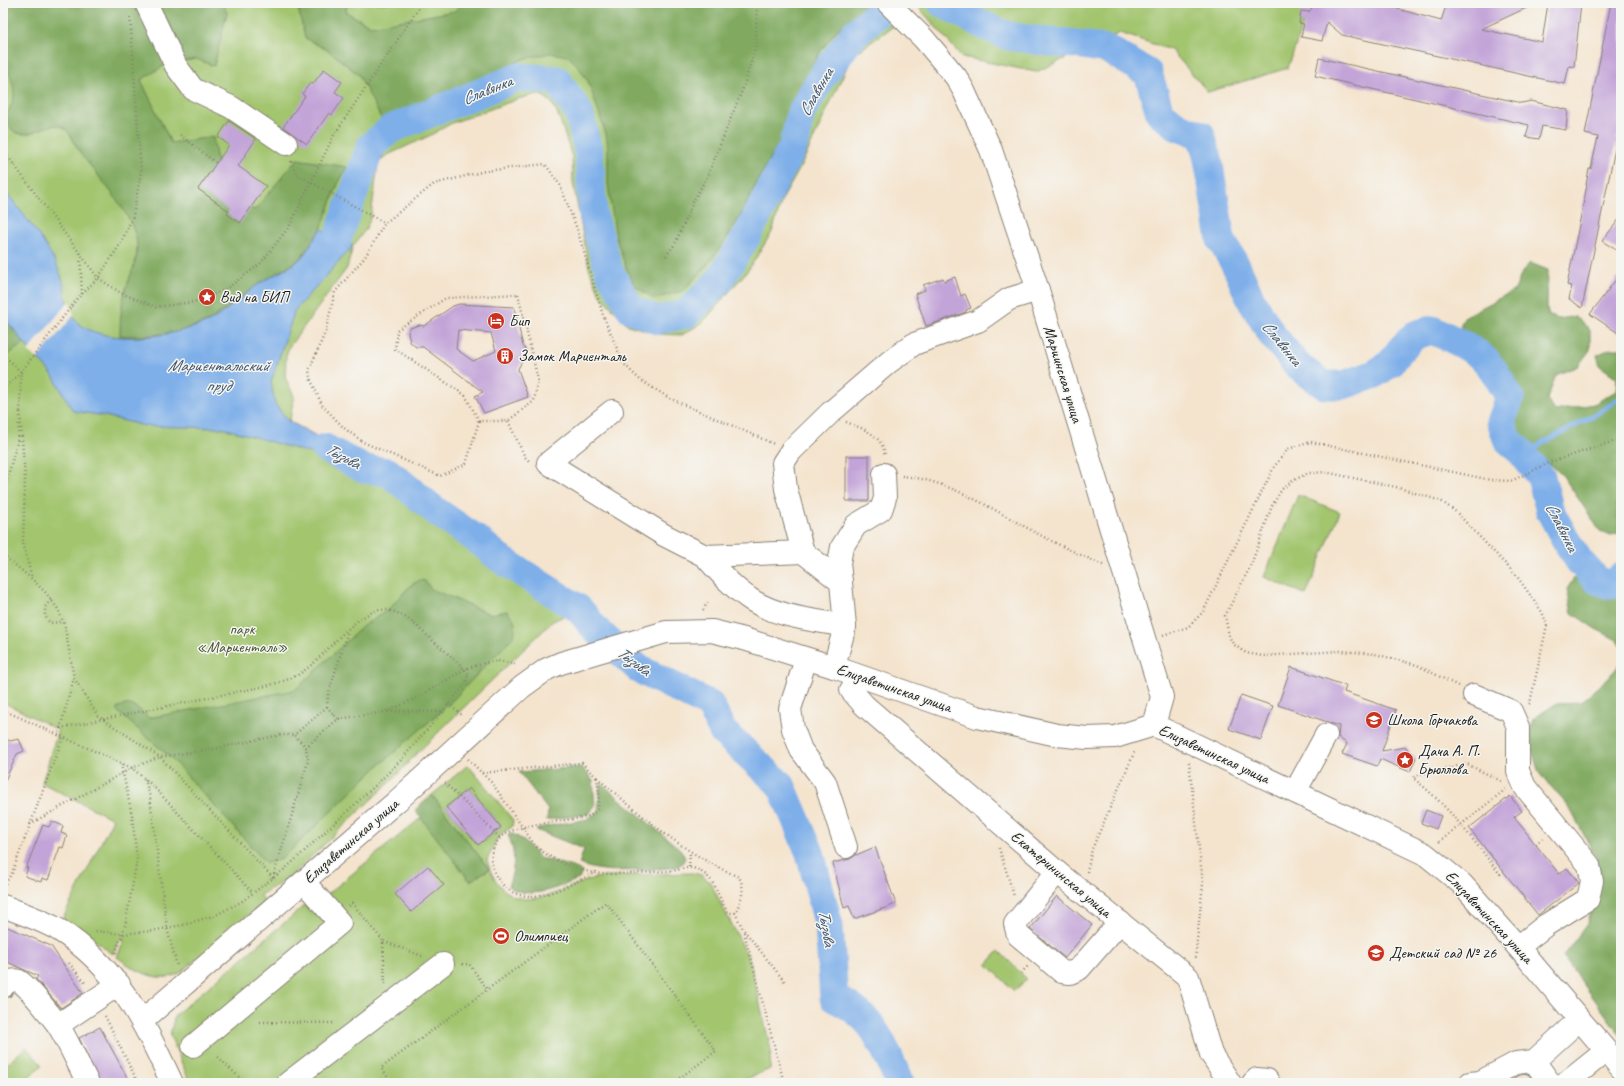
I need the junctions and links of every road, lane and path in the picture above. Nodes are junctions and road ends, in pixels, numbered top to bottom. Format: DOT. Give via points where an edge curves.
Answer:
graph roads {
  1 [pos="422,3"];
  2 [pos="757,3"];
  3 [pos="888,3"];
  4 [pos="138,6"];
  5 [pos="180,135"];
  6 [pos="286,144"];
  7 [pos="3,150"];
  8 [pos="216,163"];
  9 [pos="312,184"];
  10 [pos="385,223"];
  11 [pos="80,253"];
  12 [pos="666,256"];
  13 [pos="98,278"];
  14 [pos="1038,290"];
  15 [pos="82,294"];
  16 [pos="3,354"];
  17 [pos="21,372"];
  18 [pos="3,389"];
  19 [pos="612,411"];
  20 [pos="20,412"];
  21 [pos="828,415"];
  22 [pos="479,421"];
  23 [pos="508,421"];
  24 [pos="1621,439"];
  25 [pos="791,451"];
  26 [pos="525,457"];
  27 [pos="884,474"];
  28 [pos="3,495"];
  29 [pos="803,552"];
  30 [pos="3,555"];
  31 [pos="705,556"];
  32 [pos="1125,576"];
  33 [pos="32,579"];
  34 [pos="841,582"];
  35 [pos="51,600"];
  36 [pos="709,600"];
  37 [pos="703,610"];
  38 [pos="63,622"];
  39 [pos="845,626"];
  40 [pos="348,629"];
  41 [pos="1145,642"];
  42 [pos="806,659"];
  43 [pos="514,664"];
  44 [pos="834,667"];
  45 [pos="465,669"];
  46 [pos="74,678"];
  47 [pos="851,690"];
  48 [pos="1474,695"];
  49 [pos="448,704"];
  50 [pos="327,707"];
  51 [pos="3,710"];
  52 [pos="1512,711"];
  53 [pos="385,712"];
  54 [pos="441,712"];
  55 [pos="462,715"];
  56 [pos="338,719"];
  57 [pos="104,720"];
  58 [pos="1148,727"];
  59 [pos="60,728"];
  60 [pos="294,735"];
  61 [pos="1326,735"];
  62 [pos="58,736"];
  63 [pos="63,738"];
  64 [pos="306,747"];
  65 [pos="160,757"];
  66 [pos="468,759"];
  67 [pos="1195,761"];
  68 [pos="121,764"];
  69 [pos="132,768"];
  70 [pos="482,773"];
  71 [pos="123,774"];
  72 [pos="145,778"];
  73 [pos="597,778"];
  74 [pos="443,781"];
  75 [pos="1516,781"];
  76 [pos="1295,792"];
  77 [pos="30,824"];
  78 [pos="1460,824"];
  79 [pos="522,827"];
  80 [pos="500,838"];
  81 [pos="997,842"];
  82 [pos="846,847"];
  83 [pos="690,853"];
  84 [pos="1425,854"];
  85 [pos="689,867"];
  86 [pos="1503,871"];
  87 [pos="596,872"];
  88 [pos="1057,872"];
  89 [pos="273,878"];
  90 [pos="304,882"];
  91 [pos="1076,887"];
  92 [pos="3,888"];
  93 [pos="253,893"];
  94 [pos="3,906"];
  95 [pos="735,913"];
  96 [pos="1020,916"];
  97 [pos="335,918"];
  98 [pos="1120,922"];
  99 [pos="167,928"];
  100 [pos="743,929"];
  101 [pos="92,930"];
  102 [pos="123,934"];
  103 [pos="383,941"];
  104 [pos="1518,947"];
  105 [pos="443,964"];
  106 [pos="1188,977"];
  107 [pos="114,978"];
  108 [pos="785,982"];
  109 [pos="182,986"];
  110 [pos="3,987"];
  111 [pos="487,990"];
  112 [pos="386,1009"];
  113 [pos="142,1020"];
  114 [pos="1579,1020"];
  115 [pos="260,1022"];
  116 [pos="342,1023"];
  117 [pos="58,1025"];
  118 [pos="193,1046"];
  119 [pos="1606,1051"];
  120 [pos="218,1057"];
  121 [pos="1534,1061"];
  122 [pos="1621,1068"];
  123 [pos="783,1079"];
  124 [pos="298,1080"];
  125 [pos="88,1083"];
  126 [pos="172,1083"];
  127 [pos="245,1083"];
  128 [pos="392,1083"];
  129 [pos="673,1083"];
  130 [pos="754,1083"];
  131 [pos="790,1083"];
  132 [pos="1230,1083"];
  133 [pos="1253,1083"];
  134 [pos="1269,1083"];
  135 [pos="1470,1083"];
  136 [pos="1550,1083"];
  137 [pos="1566,1083"];
  1 -- 9 [label="path" via="334,135"];
  2 -- 12 [label="path" via="756,46 743,88 708,175 675,244"];
  3 -- 14 [label="street, Мариинская улица" via="956,77 976,115 991,150"];
  4 -- 6 [label="street" via="193,88 231,107"];
  4 -- 13 [label="path" via="140,184 133,216 121,242"];
  5 -- 8 [label="path"];
  6 -- 9 [label="path" via="296,174"];
  7 -- 11 [label="path"];
  9 -- 10 [label="path"];
  9 -- 13 [label="path" via="290,227 260,264 226,289 194,302 156,307 121,294"];
  10 -- 22 [label="path" via="365,257 335,292 325,333 309,370 316,394 322,405 344,428 363,442 440,476 466,464"];
  10 -- 25 [label="path" via="434,184 485,172 545,164 560,185 577,229 603,314 623,363 639,379 669,398"];
  11 -- 13 [label="path"];
  11 -- 15 [label="path"];
  13 -- 15 [label="path"];
  14 -- 21 [label="street" via="1009,299 978,321 914,344 889,362"];
  14 -- 32 [label="street, Мариинская улица"];
  15 -- 17 [label="path"];
  16 -- 17 [label="path"];
  17 -- 18 [label="path"];
  17 -- 20 [label="path"];
  19 -- 31 [label="street" via="548,463 664,535"];
  20 -- 28 [label="path" via="18,439"];
  20 -- 33 [label="path" via="25,497 23,543"];
  21 -- 25 [label="street"];
  21 -- 27 [label="path" via="876,437 883,445"];
  22 -- 23 [label="path"];
  22 -- 23 [label="path" via="465,395 395,349 397,330 446,298 518,294 538,380 534,401"];
  23 -- 26 [label="path"];
  24 -- 41 [label="path" via="1551,462 1511,481 1491,480 1311,442 1288,449 1274,467 1203,612 1188,627"];
  25 -- 29 [label="street" via="783,463 786,489"];
  27 -- 32 [label="path" via="922,478 978,500 1032,531"];
  27 -- 34 [label="street" via="885,498 881,510 856,526 842,547 838,563"];
  29 -- 31 [label="street"];
  29 -- 34 [label="street"];
  30 -- 33 [label="path"];
  31 -- 39 [label="street" via="725,579 754,602 781,613"];
  32 -- 41 [label="street, Мариинская улица"];
  33 -- 35 [label="path"];
  34 -- 39 [label="street"];
  35 -- 38 [label="path"];
  35 -- 38 [label="path" via="46,607 45,616 50,623"];
  36 -- 37 [label="path"];
  38 -- 46 [label="path"];
  39 -- 44 [label="street"];
  40 -- 45 [label="path" via="372,612 397,612"];
  40 -- 50 [label="path" via="328,695"];
  40 -- 57 [label="path" via="305,670 288,680"];
  41 -- 58 [label="street, Мариинская улица" via="1162,697"];
  42 -- 44 [label="street, Елизаветинская улица"];
  42 -- 82 [label="street" via="790,710 793,729 801,750 825,782"];
  42 -- 90 [label="street, Елизаветинская улица" via="712,631 666,632 547,669 522,687"];
  43 -- 45 [label="path" via="498,661"];
  44 -- 58 [label="street, Елизаветинская улица" via="977,717 1057,735 1115,737"];
  45 -- 49 [label="path" via="468,676 466,684"];
  45 -- 53 [label="path" via="415,699"];
  46 -- 57 [label="path"];
  46 -- 59 [label="path"];
  47 -- 88 [label="street, Екатерининская улица" via="864,706"];
  48 -- 52 [label="street"];
  48 -- 52 [label="path" via="1417,665 1374,654 1341,651 1262,656 1246,653 1233,644 1225,616 1251,565 1272,506 1282,489 1308,473 1325,472 1396,487 1441,501 1456,512 1516,575 1542,612 1547,626 1530,703 1522,709"];
  49 -- 54 [label="path"];
  49 -- 55 [label="path"];
  50 -- 56 [label="path"];
  50 -- 60 [label="path"];
  51 -- 62 [label="path"];
  52 -- 75 [label="street" via="1518,727"];
  53 -- 54 [label="path"];
  53 -- 56 [label="path"];
  54 -- 89 [label="path" via="377,784"];
  56 -- 64 [label="path"];
  57 -- 59 [label="path"];
  57 -- 65 [label="path"];
  58 -- 76 [label="street, Елизаветинская улица"];
  58 -- 91 [label="path" via="1092,849 1087,871"];
  59 -- 62 [label="path"];
  60 -- 64 [label="path"];
  60 -- 65 [label="path" via="280,735"];
  61 -- 76 [label="street"];
  62 -- 63 [label="path"];
  63 -- 68 [label="path"];
  63 -- 77 [label="path"];
  64 -- 89 [label="path" via="308,761"];
  65 -- 69 [label="path"];
  65 -- 89 [label="path"];
  66 -- 70 [label="path"];
  67 -- 106 [label="path" via="1188,758 1203,883 1197,956"];
  68 -- 69 [label="path"];
  68 -- 71 [label="path"];
  69 -- 71 [label="path"];
  69 -- 72 [label="path"];
  70 -- 73 [label="path" via="582,763"];
  70 -- 79 [label="path" via="492,783"];
  71 -- 77 [label="path"];
  71 -- 102 [label="path" via="132,815 137,860"];
  72 -- 93 [label="path"];
  72 -- 99 [label="path" via="150,797"];
  73 -- 79 [label="path" via="598,809 590,816"];
  73 -- 83 [label="path" via="659,831"];
  74 -- 80 [label="path"];
  75 -- 78 [label="path"];
  75 -- 78 [label="path" via="1467,764 1420,774 1414,778 1448,808"];
  75 -- 104 [label="street" via="1526,787 1589,865 1592,881 1588,899 1546,925"];
  76 -- 84 [label="street, Елизаветинская улица"];
  77 -- 92 [label="path" via="12,873"];
  78 -- 84 [label="path"];
  78 -- 86 [label="path" via="1500,874"];
  79 -- 80 [label="path"];
  79 -- 87 [label="path" via="542,853"];
  80 -- 87 [label="path" via="490,859 492,870 506,887 515,893 527,896 553,892"];
  81 -- 96 [label="path"];
  83 -- 85 [label="path"];
  83 -- 95 [label="path" via="739,877 743,889 742,898"];
  84 -- 104 [label="street, Елизаветинская улица" via="1462,884"];
  85 -- 87 [label="path" via="605,874"];
  85 -- 95 [label="path" via="700,871 713,881 724,906 730,913"];
  88 -- 91 [label="street, Екатерининская улица"];
  88 -- 96 [label="street"];
  89 -- 93 [label="path"];
  90 -- 97 [label="street"];
  90 -- 109 [label="street, Елизаветинская улица"];
  91 -- 98 [label="street, Екатерининская улица"];
  93 -- 99 [label="path" via="216,915"];
  94 -- 107 [label="street" via="58,929 83,946"];
  95 -- 100 [label="path"];
  96 -- 98 [label="street" via="1015,924 1018,935 1062,972 1070,973 1079,969"];
  97 -- 103 [label="path" via="352,903"];
  97 -- 118 [label="street" via="340,923"];
  98 -- 106 [label="street, Екатерининская улица"];
  99 -- 102 [label="path"];
  99 -- 109 [label="path"];
  100 -- 108 [label="path"];
  100 -- 123 [label="path"];
  101 -- 102 [label="path"];
  102 -- 107 [label="path"];
  103 -- 105 [label="path"];
  103 -- 112 [label="path"];
  104 -- 114 [label="street, Елизаветинская улица"];
  105 -- 111 [label="path" via="469,964"];
  105 -- 112 [label="street"];
  106 -- 132 [label="street" via="1210,1054"];
  107 -- 113 [label="street"];
  107 -- 117 [label="street"];
  109 -- 113 [label="street, Елизаветинская улица"];
  110 -- 117 [label="street" via="11,981 18,981"];
  111 -- 128 [label="path" via="381,1068"];
  111 -- 129 [label="path" via="606,902 716,1051"];
  112 -- 124 [label="street"];
  113 -- 126 [label="street"];
  114 -- 119 [label="street, Елизаветинская улица"];
  114 -- 121 [label="street"];
  115 -- 116 [label="path"];
  117 -- 125 [label="street"];
  119 -- 122 [label="street, Елизаветинская улица"];
  119 -- 137 [label="street"];
  120 -- 127 [label="path"];
  121 -- 135 [label="street" via="1516,1063 1480,1082"];
  121 -- 136 [label="street"];
  123 -- 130 [label="path"];
  123 -- 131 [label="path"];
  133 -- 134 [label="street" via="1257,1080 1267,1080"];
}
